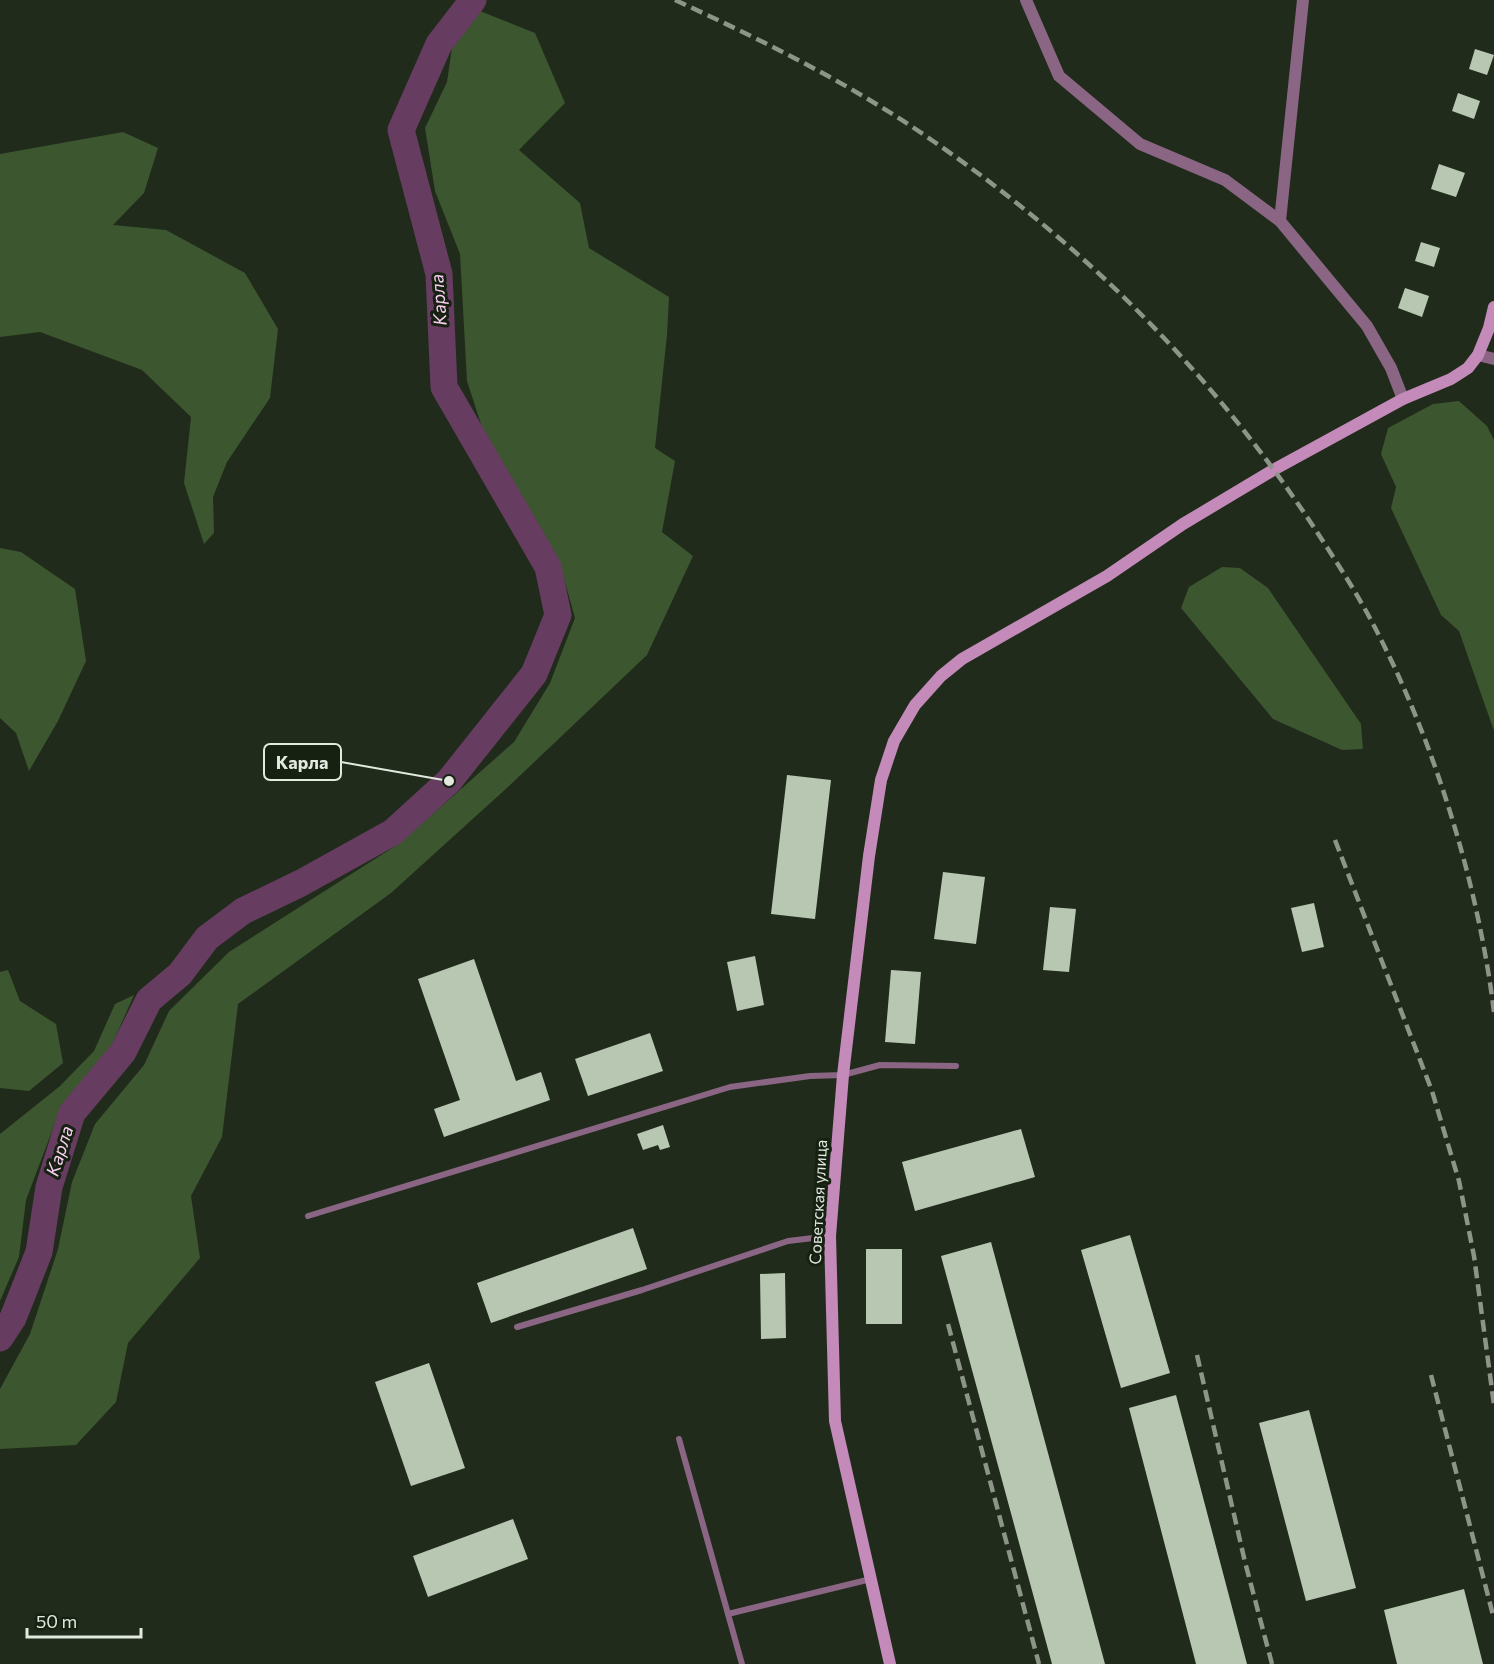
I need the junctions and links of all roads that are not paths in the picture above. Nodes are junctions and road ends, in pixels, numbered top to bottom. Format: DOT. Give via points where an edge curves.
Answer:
graph roads {
  1 [pos="1026,0"];
  2 [pos="1303,0"];
  3 [pos="1280,221"];
  4 [pos="1494,307"];
  5 [pos="1478,355"];
  6 [pos="1494,359"];
  7 [pos="1403,399"];
  8 [pos="956,1066"];
  9 [pos="843,1075"];
  10 [pos="308,1216"];
  11 [pos="830,1236"];
  12 [pos="517,1327"];
  13 [pos="679,1439"];
  14 [pos="871,1579"];
  15 [pos="728,1614"];
  16 [pos="742,1664"];
  17 [pos="890,1664"];
  1 -- 3 [label="street" via="1059,76 1140,144 1225,180"];
  2 -- 3 [label="street"];
  3 -- 7 [label="street" via="1367,326"];
  4 -- 5 [label="street"];
  5 -- 6 [label="street"];
  5 -- 7 [label="street, Советская улица" via="1468,368 1451,379"];
  7 -- 9 [label="street, Советская улица" via="1275,469 1183,524 1107,576 962,658 915,705 894,741 881,780"];
  8 -- 9 [label="lane" via="880,1065"];
  9 -- 10 [label="lane" via="730,1087"];
  9 -- 11 [label="street, Советская улица"];
  11 -- 12 [label="lane" via="788,1240"];
  11 -- 14 [label="street, Советская улица" via="835,1421"];
  13 -- 15 [label="lane"];
  14 -- 15 [label="lane"];
  14 -- 17 [label="street, Советская улица"];
  15 -- 16 [label="lane"];
}
